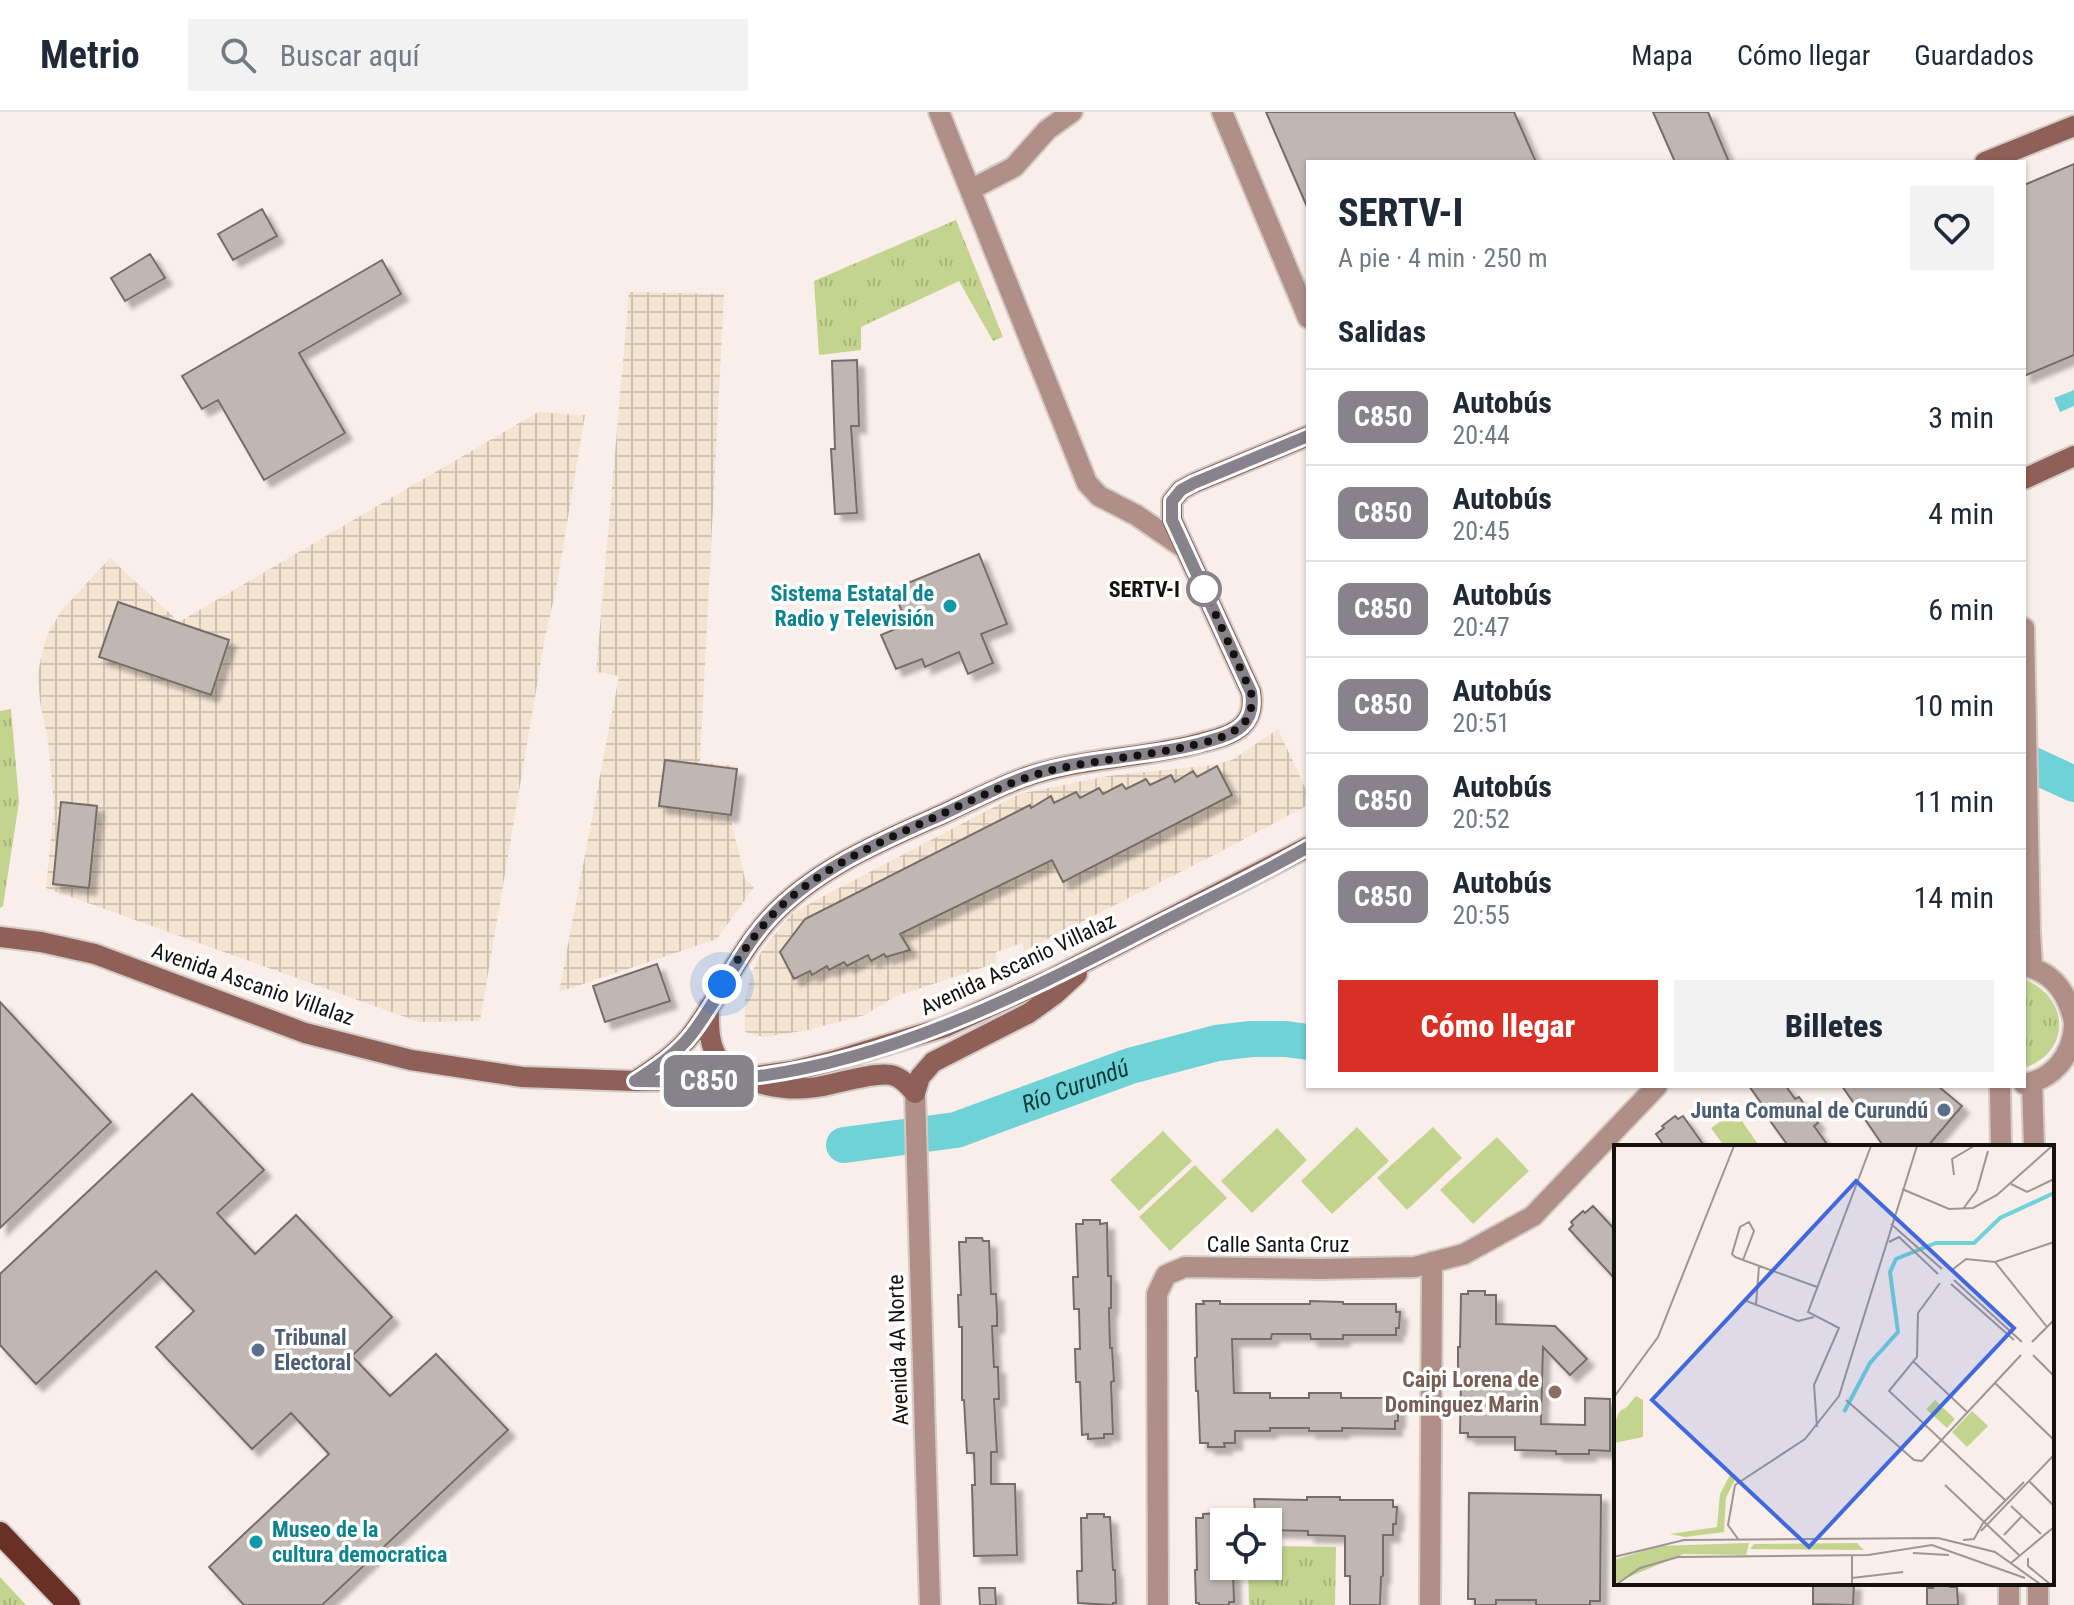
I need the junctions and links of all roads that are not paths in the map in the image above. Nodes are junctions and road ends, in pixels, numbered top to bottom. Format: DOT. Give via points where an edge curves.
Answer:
graph roads {
  1 [pos="939,112"];
  2 [pos="1072,112"];
  3 [pos="1222,112"];
  4 [pos="2074,126"];
  5 [pos="1990,160"];
  6 [pos="970,190"];
  7 [pos="1306,313"];
  8 [pos="1306,437"];
  9 [pos="2074,456"];
  10 [pos="2026,478"];
  11 [pos="1184,548"];
  12 [pos="2026,717"];
  13 [pos="1306,848"];
  14 [pos="0,937"];
  15 [pos="1096,956"];
  16 [pos="2028,967"];
  17 [pos="709,1007"];
  18 [pos="2074,1024"];
  19 [pos="746,1078"];
  20 [pos="635,1081"];
  21 [pos="2028,1083"];
  22 [pos="1655,1088"];
  23 [pos="2000,1088"];
  24 [pos="915,1099"];
  25 [pos="2001,1145"];
  26 [pos="2034,1145"];
  27 [pos="1432,1262"];
  28 [pos="0,1533"];
  29 [pos="69,1605"];
  30 [pos="930,1605"];
  31 [pos="1158,1605"];
  32 [pos="1430,1605"];
  1 -- 6 [label="street"];
  2 -- 6 [label="street" via="1047,130 1014,167"];
  3 -- 7 [label="street"];
  4 -- 5 [label="main road"];
  6 -- 11 [label="street" via="1087,483 1099,496"];
  8 -- 11 [label="main road" via="1181,490 1172,501 1172,520"];
  9 -- 10 [label="main road"];
  11 -- 17 [label="main road" via="1251,692 1252,709 1241,727 1191,746 1023,778 841,864 804,887 770,918 749,941"];
  12 -- 16 [label="street"];
  13 -- 15 [label="main road, Avenida Ascanio Villalaz"];
  14 -- 20 [label="main road, Avenida Ascanio Villalaz" via="95,954 305,1033 411,1060 522,1077"];
  15 -- 19 [label="main road, Avenida Ascanio Villalaz" via="945,1027 833,1061"];
  15 -- 24 [label="main road" via="1038,1008 933,1062 920,1077"];
  16 -- 18 [label="street" via="2062,989"];
  17 -- 19 [label="main road" via="716,1056"];
  17 -- 20 [label="main road" via="681,1046"];
  18 -- 21 [label="street" via="2073,1039 2059,1066"];
  19 -- 20 [label="main road, Avenida Ascanio Villalaz"];
  19 -- 24 [label="main road" via="795,1089 885,1075 902,1080"];
  21 -- 26 [label="street"];
  22 -- 27 [label="street, Calle Santa Cruz" via="1533,1216 1464,1254"];
  23 -- 25 [label="street"];
  24 -- 30 [label="street, Avenida 4A Norte"];
  27 -- 31 [label="street, Calle Santa Cruz" via="1321,1269 1185,1267 1166,1275 1157,1294"];
  27 -- 32 [label="street"];
  28 -- 29 [label="highway"];
}
